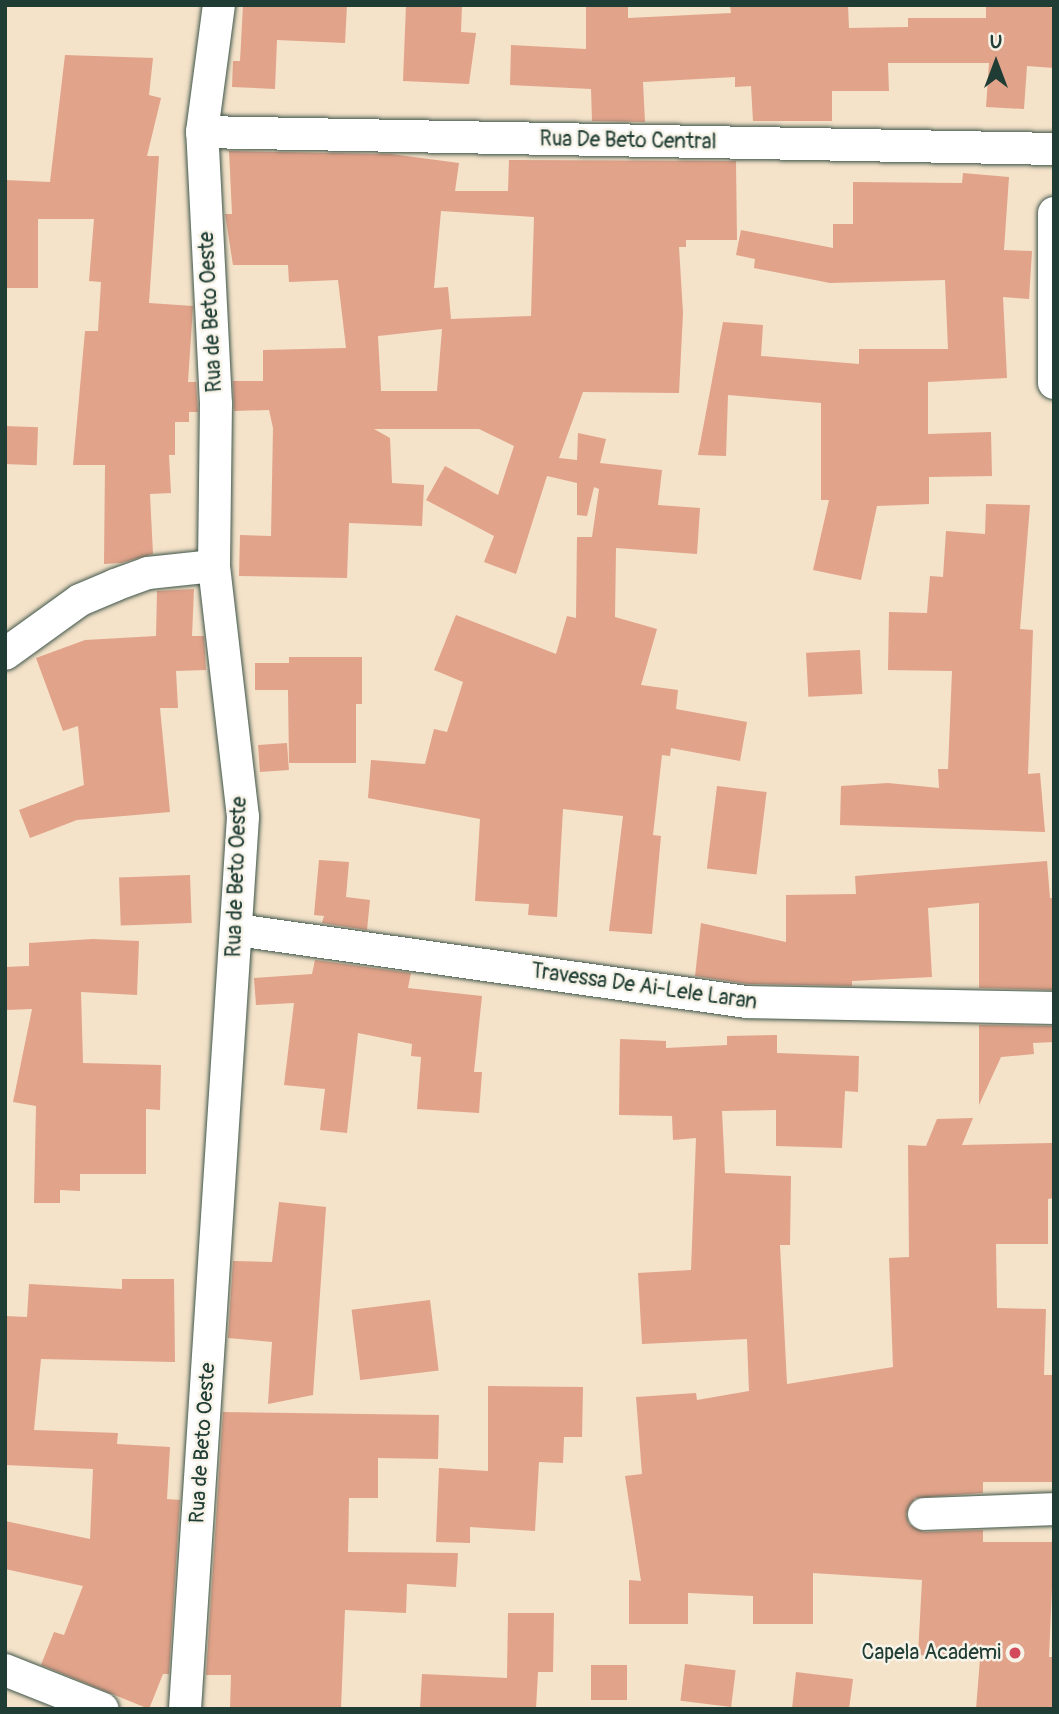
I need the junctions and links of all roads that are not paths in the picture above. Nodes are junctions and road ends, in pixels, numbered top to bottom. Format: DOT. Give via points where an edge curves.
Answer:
graph roads {
  1 [pos="219,5"];
  2 [pos="202,132"];
  3 [pos="1054,149"];
  4 [pos="1054,213"];
  5 [pos="1054,383"];
  6 [pos="214,566"];
  7 [pos="5,654"];
  8 [pos="237,930"];
  9 [pos="1054,1008"];
  10 [pos="1054,1509"];
  11 [pos="924,1514"];
  12 [pos="5,1670"];
  13 [pos="103,1709"];
  14 [pos="185,1709"];
  1 -- 2 [label="street, Rua de Beto Oeste"];
  2 -- 3 [label="street, Rua De Beto Central"];
  2 -- 6 [label="street, Rua de Beto Oeste" via="216,404"];
  4 -- 5 [label="street"];
  6 -- 7 [label="street" via="148,573 115,585 80,600"];
  6 -- 8 [label="street, Rua de Beto Oeste" via="243,817"];
  8 -- 9 [label="street, Travessa De Ai-Lele Laran" via="747,1002"];
  8 -- 14 [label="street, Rua de Beto Oeste"];
  10 -- 11 [label="street"];
  12 -- 13 [label="street"];
}
